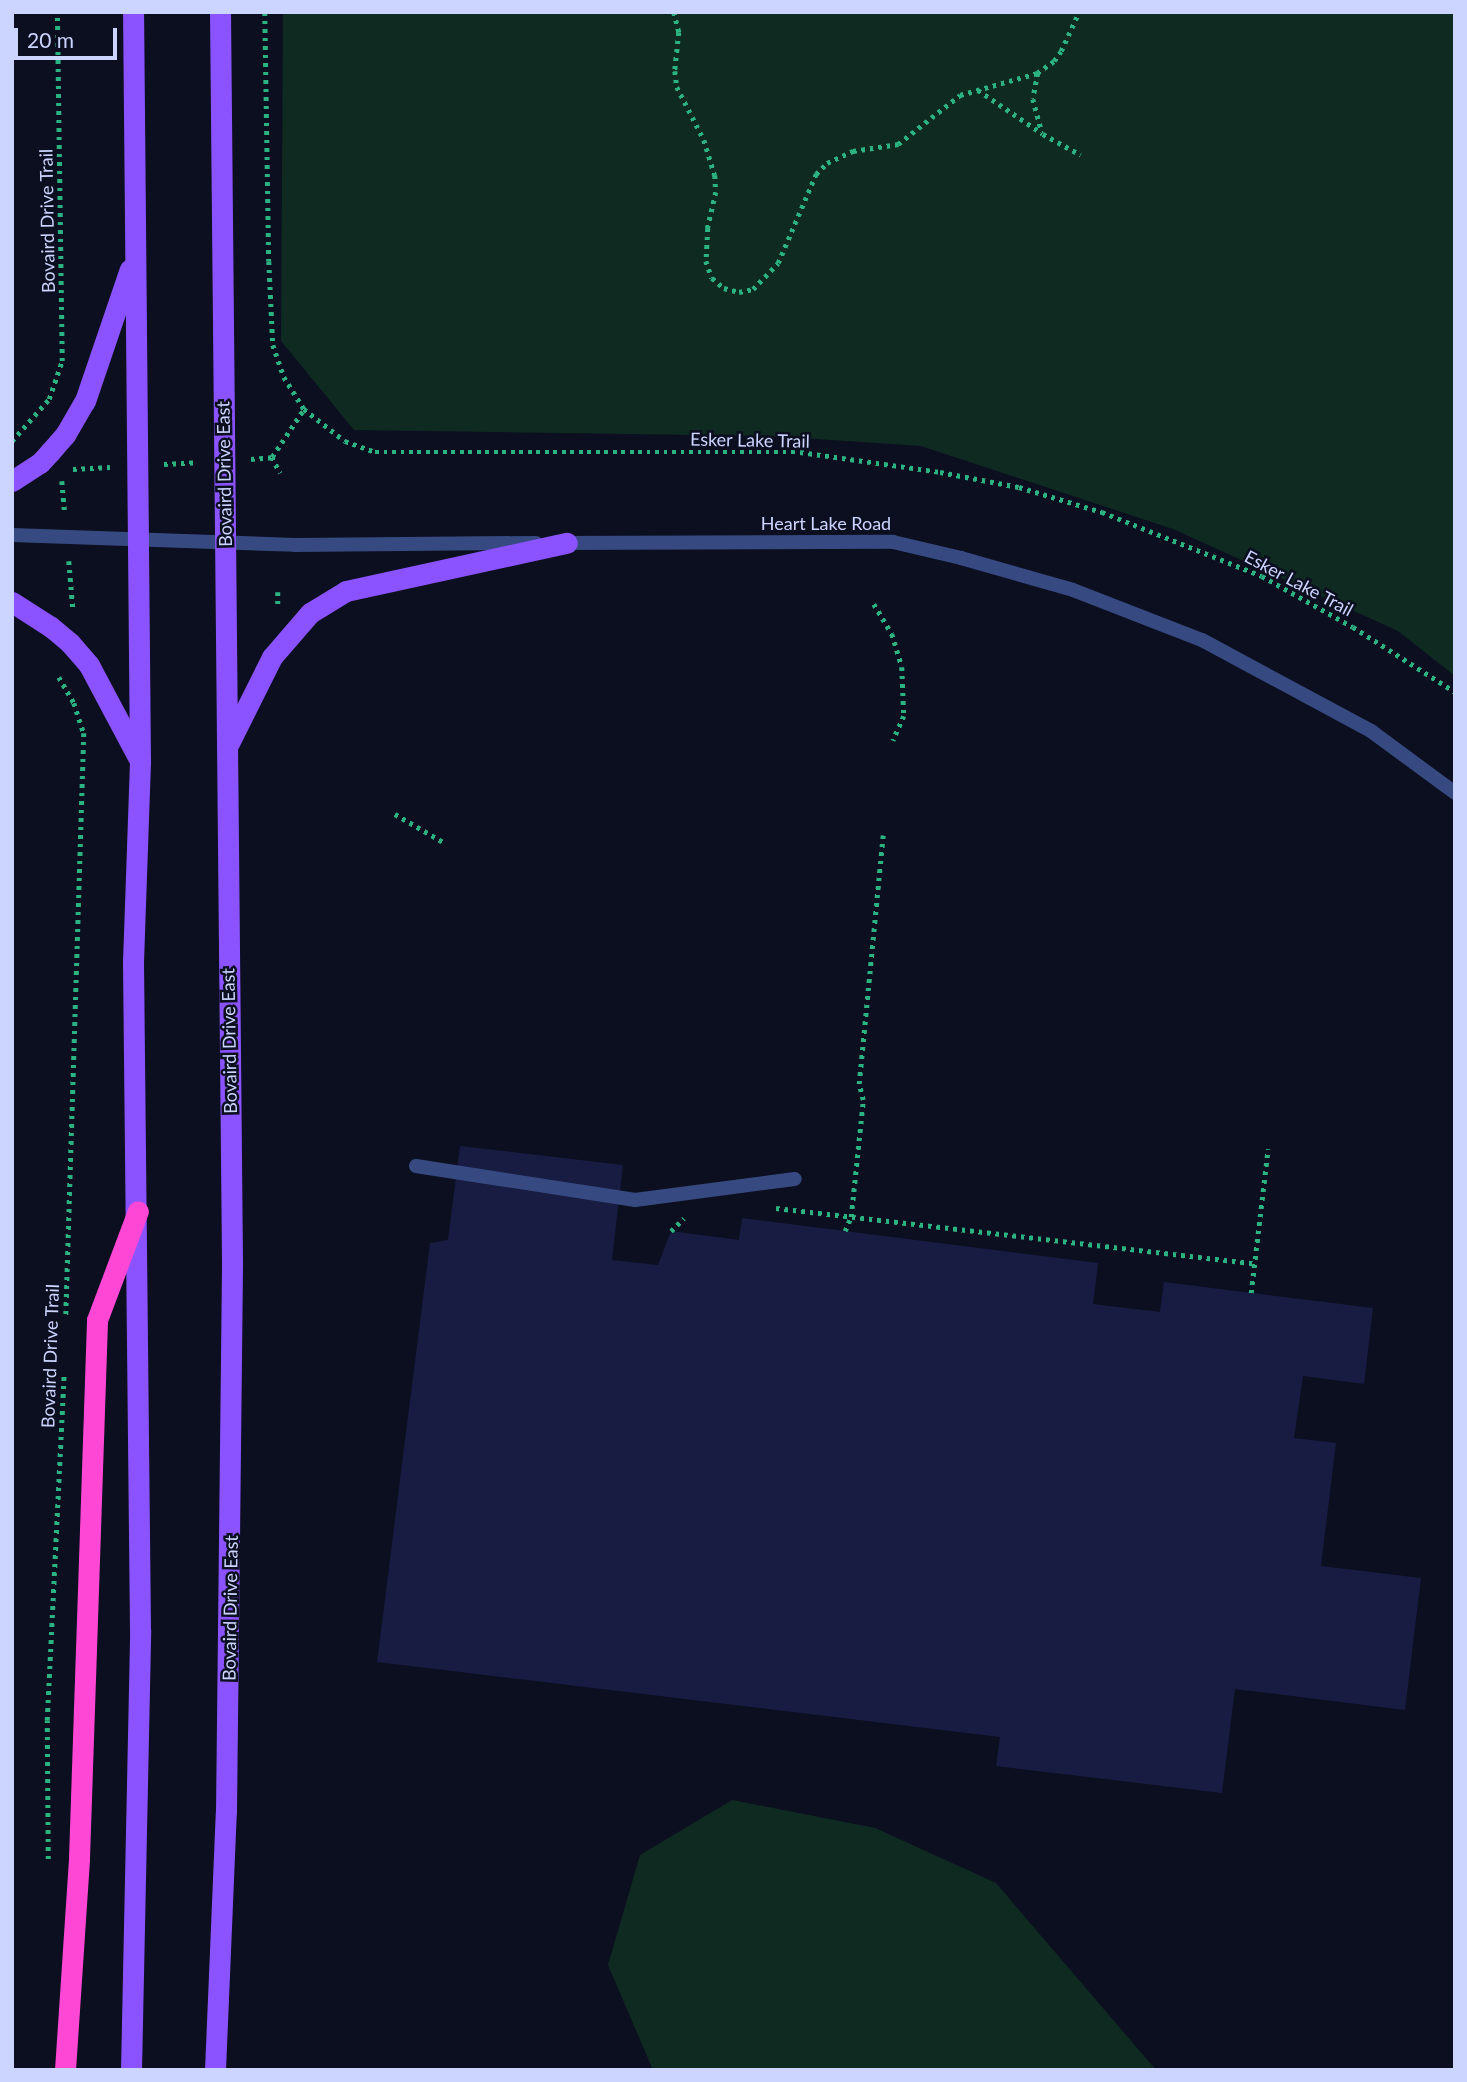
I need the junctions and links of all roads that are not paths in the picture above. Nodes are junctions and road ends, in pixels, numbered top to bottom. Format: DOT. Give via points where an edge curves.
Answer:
graph roads {
  1 [pos="133,12"];
  2 [pos="220,12"];
  3 [pos="135,254"];
  4 [pos="12,481"];
  5 [pos="12,535"];
  6 [pos="138,538"];
  7 [pos="225,542"];
  8 [pos="567,543"];
  9 [pos="12,603"];
  10 [pos="226,748"];
  11 [pos="140,762"];
  12 [pos="1455,793"];
  13 [pos="416,1166"];
  14 [pos="795,1179"];
  15 [pos="138,1211"];
  16 [pos="65,2070"];
  17 [pos="131,2070"];
  18 [pos="215,2070"];
  1 -- 3 [label="main road"];
  2 -- 7 [label="main road, Bovaird Drive East"];
  3 -- 4 [label="main road" via="85,401 65,435 40,463"];
  3 -- 6 [label="main road"];
  5 -- 6 [label="street, Heart Lake Road"];
  6 -- 7 [label="street, Heart Lake Road"];
  6 -- 11 [label="main road"];
  7 -- 8 [label="street, Heart Lake Road"];
  7 -- 10 [label="main road, Bovaird Drive East"];
  8 -- 10 [label="main road" via="346,591 310,613 272,657"];
  8 -- 12 [label="street, Heart Lake Road" via="892,542 961,558 1073,590 1202,640 1370,730"];
  9 -- 11 [label="main road" via="51,627 89,665"];
  10 -- 18 [label="main road, Bovaird Drive East" via="231,1580"];
  11 -- 15 [label="main road" via="133,962"];
  13 -- 14 [label="street" via="635,1200"];
  15 -- 16 [label="highway" via="97,1320 79,1858"];
  15 -- 17 [label="main road" via="140,1630"];
}
